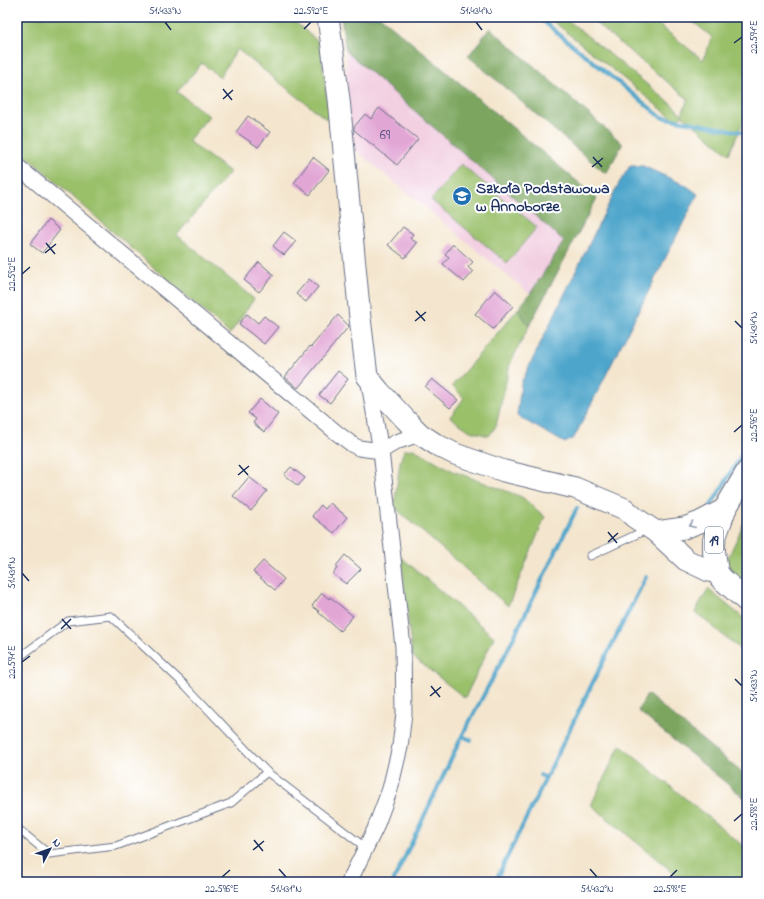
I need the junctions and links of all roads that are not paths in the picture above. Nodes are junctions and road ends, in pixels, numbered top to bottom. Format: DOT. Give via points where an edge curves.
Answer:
graph roads {
  1 [pos="328,17"];
  2 [pos="17,166"];
  3 [pos="368,376"];
  4 [pos="420,434"];
  5 [pos="381,451"];
  6 [pos="747,472"];
  7 [pos="725,509"];
  8 [pos="653,530"];
  9 [pos="590,556"];
  10 [pos="717,572"];
  11 [pos="747,601"];
  12 [pos="17,657"];
  13 [pos="267,772"];
  14 [pos="17,828"];
  15 [pos="366,848"];
  16 [pos="349,882"];
  1 -- 3 [label="street"];
  2 -- 5 [label="street" via="337,433 359,448"];
  3 -- 4 [label="street"];
  3 -- 5 [label="street"];
  4 -- 5 [label="street" via="396,442"];
  4 -- 8 [label="street" via="455,454 504,471 585,492 625,509"];
  5 -- 15 [label="street" via="403,647 404,713 400,747 390,789"];
  6 -- 7 [label="highway, 19"];
  7 -- 8 [label="street, one-way" via="684,528"];
  7 -- 10 [label="highway, 19" via="714,540"];
  8 -- 9 [label="lane"];
  8 -- 10 [label="street" via="686,560"];
  10 -- 11 [label="highway, 19"];
  12 -- 13 [label="lane" via="68,621 111,616 186,686"];
  13 -- 14 [label="lane" via="231,804 116,846 49,854"];
  13 -- 15 [label="lane"];
  15 -- 16 [label="street"];
}
